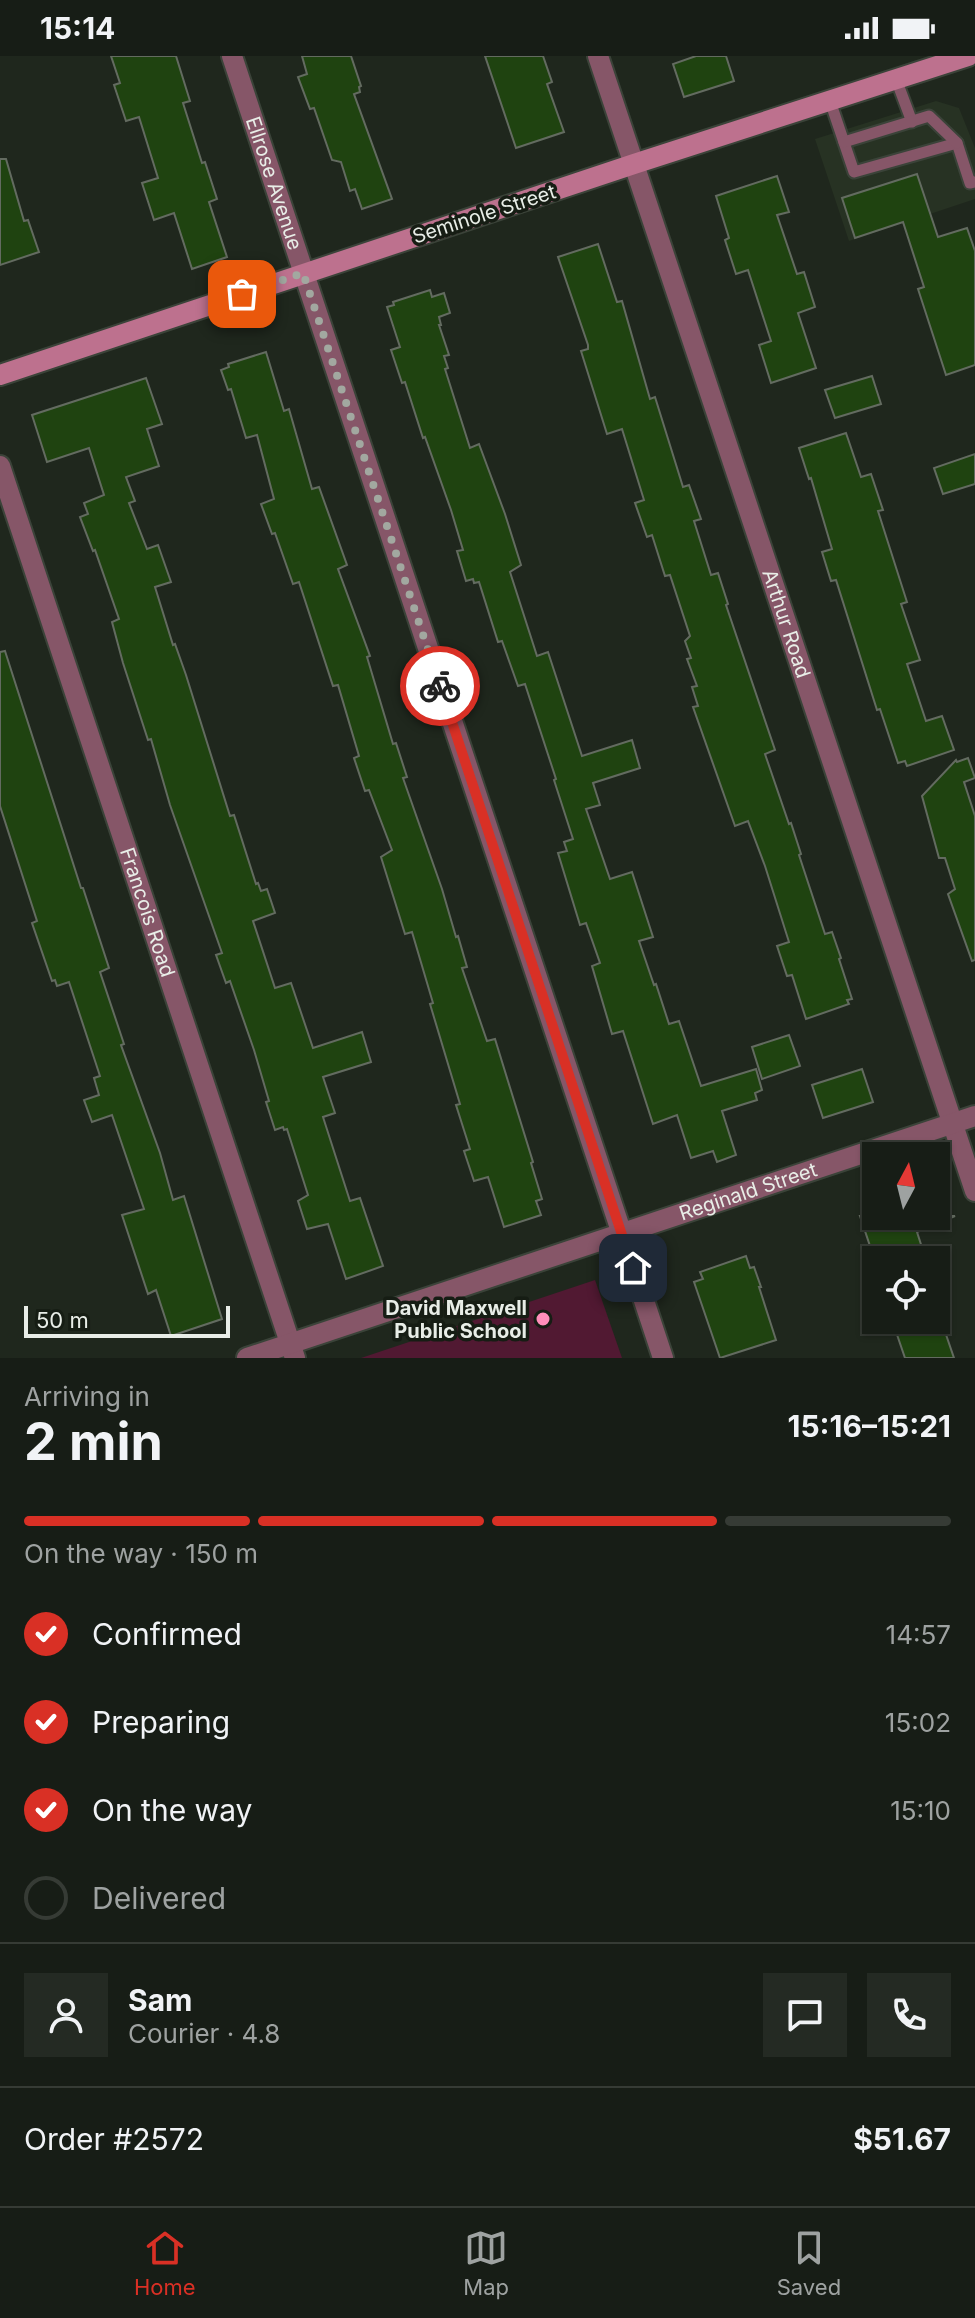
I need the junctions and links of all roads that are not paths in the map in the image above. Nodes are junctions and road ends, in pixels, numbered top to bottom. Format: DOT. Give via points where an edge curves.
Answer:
graph roads {
  1 [pos="232,56"];
  2 [pos="598,56"];
  3 [pos="968,56"];
  4 [pos="896,79"];
  5 [pos="830,101"];
  6 [pos="912,122"];
  7 [pos="844,142"];
  8 [pos="957,143"];
  9 [pos="634,164"];
  10 [pos="975,182"];
  11 [pos="303,273"];
  12 [pos="0,375"];
  13 [pos="0,466"];
  14 [pos="975,1116"];
  15 [pos="952,1123"];
  16 [pos="975,1191"];
  17 [pos="622,1233"];
  18 [pos="293,1351"];
  19 [pos="247,1358"];
  20 [pos="663,1358"];
  1 -- 11 [label="street, Ellrose Avenue"];
  2 -- 9 [label="street, Arthur Road"];
  3 -- 4 [label="street, Seminole Street"];
  4 -- 5 [label="street, Seminole Street"];
  4 -- 6 [label="lane"];
  5 -- 7 [label="lane"];
  5 -- 9 [label="street, Seminole Street"];
  6 -- 7 [label="lane"];
  6 -- 8 [label="lane" via="929,116"];
  7 -- 8 [label="lane" via="854,172"];
  8 -- 10 [label="lane" via="970,183"];
  9 -- 11 [label="street, Seminole Street"];
  9 -- 15 [label="street, Arthur Road"];
  11 -- 12 [label="street, Seminole Street"];
  11 -- 17 [label="street, Ellrose Avenue"];
  13 -- 18 [label="street, Francois Road"];
  14 -- 15 [label="street, Reginald Street"];
  15 -- 16 [label="street, Arthur Road"];
  15 -- 17 [label="street, Reginald Street"];
  17 -- 18 [label="street, Reginald Street"];
  17 -- 20 [label="street, Ellrose Avenue"];
  18 -- 19 [label="street, Reginald Street"];
}
